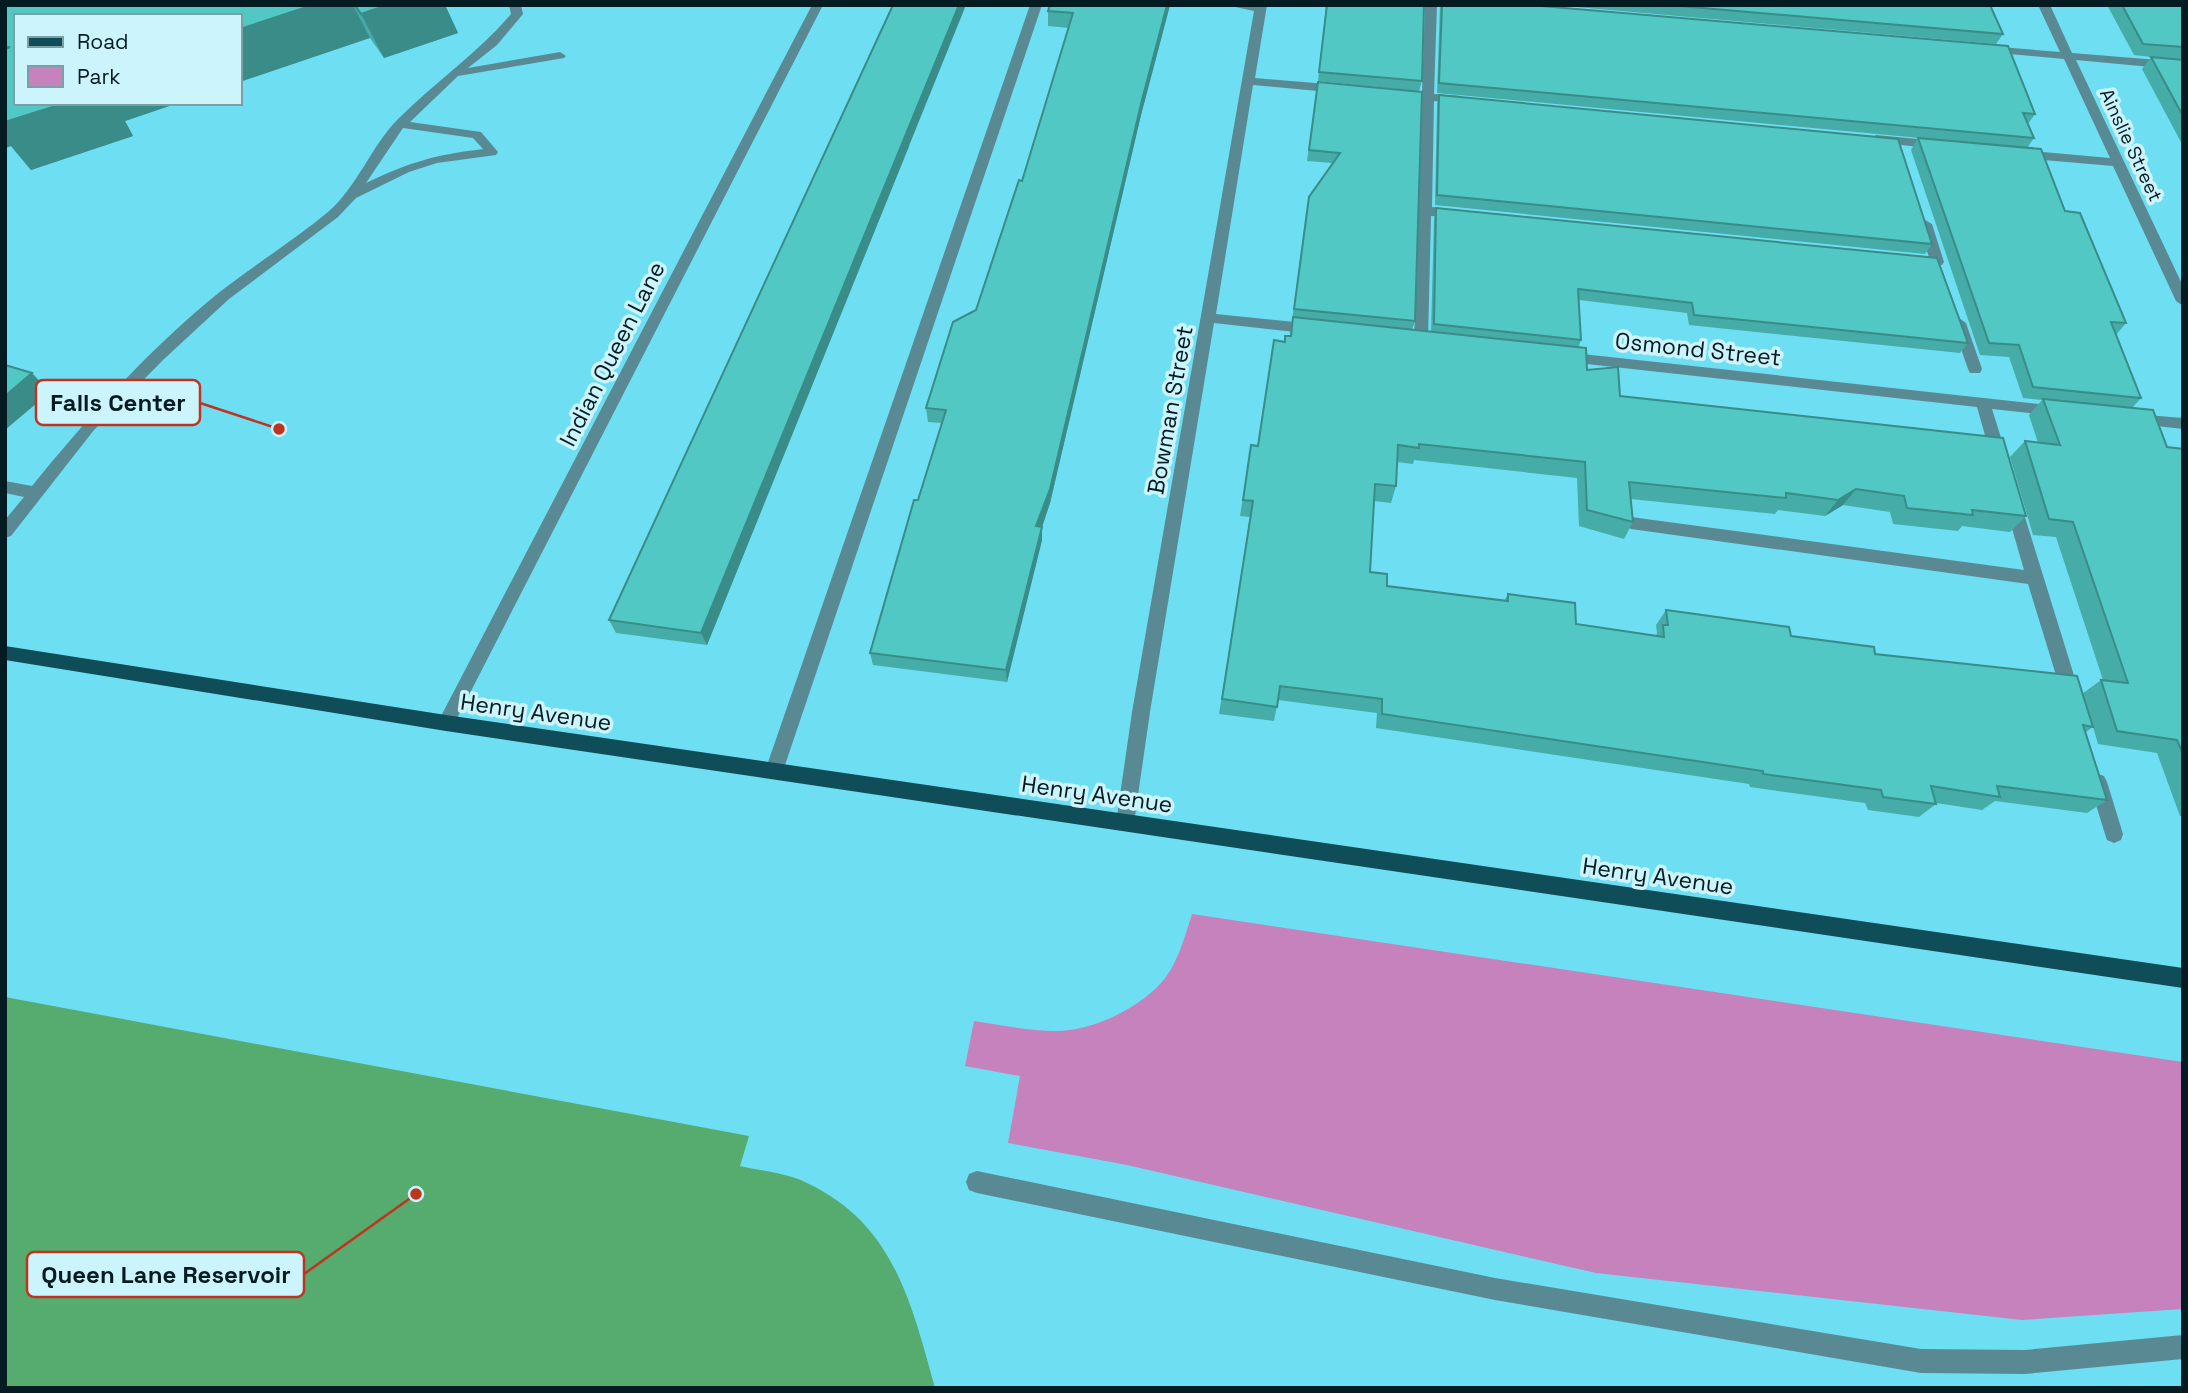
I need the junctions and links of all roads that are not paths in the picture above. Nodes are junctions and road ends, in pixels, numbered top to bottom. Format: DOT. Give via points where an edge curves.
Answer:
graph roads {
  1 [pos="498,5"];
  2 [pos="818,5"];
  3 [pos="1036,5"];
  4 [pos="1231,5"];
  5 [pos="1431,5"];
  6 [pos="2044,5"];
  7 [pos="515,7"];
  8 [pos="1261,7"];
  9 [pos="1972,48"];
  10 [pos="2068,56"];
  11 [pos="560,57"];
  12 [pos="2183,66"];
  13 [pos="452,75"];
  14 [pos="1249,81"];
  15 [pos="1359,91"];
  16 [pos="1387,93"];
  17 [pos="1429,97"];
  18 [pos="1470,101"];
  19 [pos="400,124"];
  20 [pos="1857,138"];
  21 [pos="1899,142"];
  22 [pos="1951,147"];
  23 [pos="2003,152"];
  24 [pos="1904,158"];
  25 [pos="2118,163"];
  26 [pos="351,195"];
  27 [pos="1921,210"];
  28 [pos="1426,211"];
  29 [pos="1468,215"];
  30 [pos="1896,258"];
  31 [pos="2183,301"];
  32 [pos="1954,310"];
  33 [pos="1209,318"];
  34 [pos="1330,331"];
  35 [pos="1421,341"];
  36 [pos="1544,355"];
  37 [pos="1975,369"];
  38 [pos="1983,403"];
  39 [pos="2077,413"];
  40 [pos="2117,417"];
  41 [pos="2183,424"];
  42 [pos="5,486"];
  43 [pos="36,493"];
  44 [pos="1631,523"];
  45 [pos="5,532"];
  46 [pos="2034,578"];
  47 [pos="5,653"];
  48 [pos="2078,719"];
  49 [pos="446,723"];
  50 [pos="2094,770"];
  51 [pos="774,771"];
  52 [pos="1125,823"];
  53 [pos="2114,834"];
  54 [pos="2183,978"];
  55 [pos="977,1182"];
  56 [pos="2183,1348"];
  1 -- 7 [label="street"];
  2 -- 49 [label="street, Indian Queen Lane"];
  3 -- 51 [label="street"];
  4 -- 8 [label="street"];
  5 -- 17 [label="street"];
  6 -- 10 [label="street, Ainslie Street"];
  7 -- 13 [label="street" via="517,14 493,43"];
  8 -- 14 [label="street, Bowman Street"];
  9 -- 10 [label="street"];
  10 -- 12 [label="street"];
  10 -- 25 [label="street, Ainslie Street"];
  11 -- 13 [label="street"];
  13 -- 19 [label="street"];
  14 -- 15 [label="street"];
  14 -- 33 [label="street, Bowman Street"];
  16 -- 17 [label="street"];
  17 -- 18 [label="street"];
  17 -- 28 [label="street"];
  19 -- 26 [label="street"];
  19 -- 26 [label="street" via="477,135 492,152 435,159"];
  20 -- 21 [label="street"];
  21 -- 22 [label="street"];
  21 -- 24 [label="street"];
  23 -- 25 [label="street"];
  25 -- 31 [label="street, Ainslie Street"];
  26 -- 43 [label="street" via="307,235 224,296 158,356 89,426"];
  27 -- 30 [label="street" via="1939,268"];
  28 -- 29 [label="street"];
  28 -- 35 [label="street"];
  32 -- 37 [label="street"];
  33 -- 34 [label="street"];
  33 -- 52 [label="street, Bowman Street"];
  36 -- 38 [label="street, Osmond Street"];
  38 -- 39 [label="street, Osmond Street"];
  38 -- 46 [label="street"];
  40 -- 41 [label="street"];
  42 -- 43 [label="street"];
  43 -- 45 [label="street"];
  44 -- 46 [label="street"];
  46 -- 48 [label="street"];
  47 -- 49 [label="main road, Henry Avenue"];
  49 -- 51 [label="main road, Henry Avenue"];
  50 -- 53 [label="street"];
  51 -- 52 [label="main road, Henry Avenue"];
  52 -- 54 [label="main road, Henry Avenue"];
  55 -- 56 [label="street" via="1495,1289 1921,1361 2025,1362"];
}
